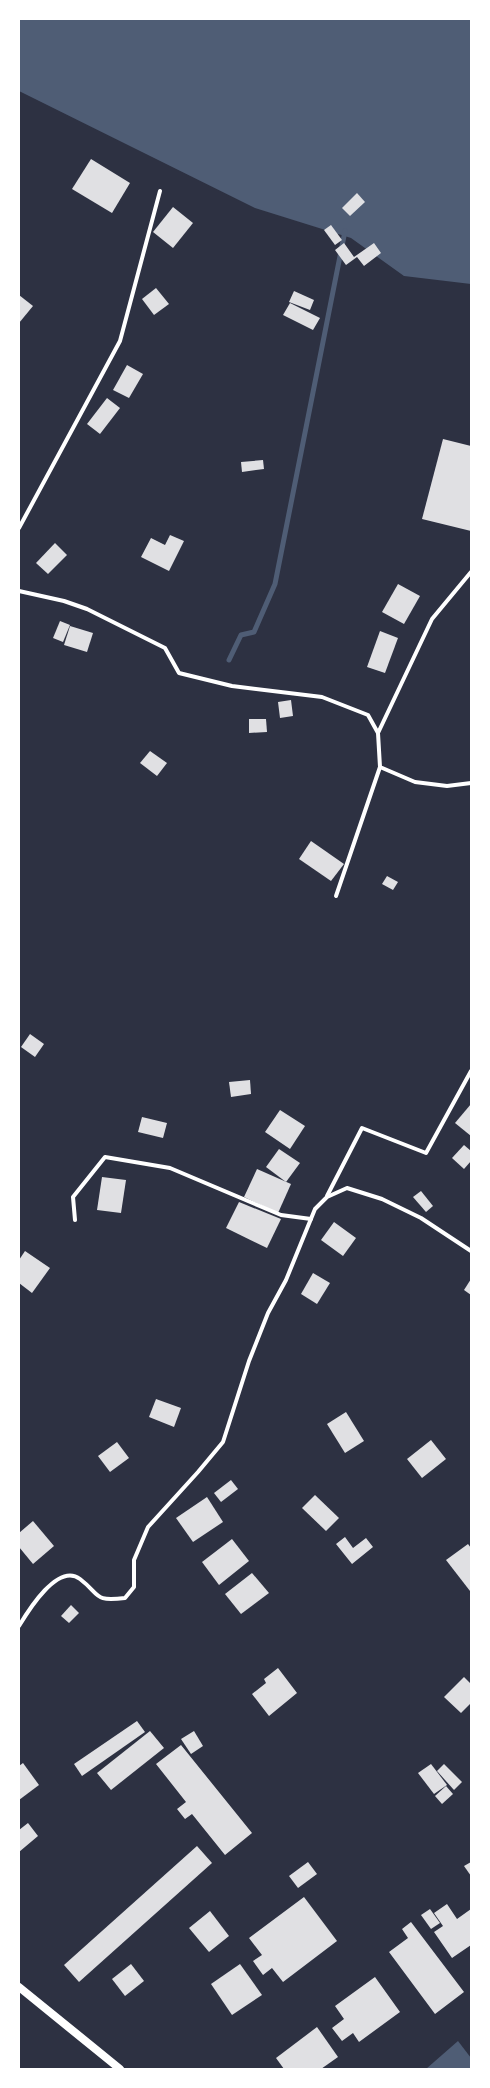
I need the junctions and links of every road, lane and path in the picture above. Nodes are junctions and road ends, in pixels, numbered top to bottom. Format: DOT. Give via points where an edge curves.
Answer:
graph roads {
  1 [pos="160,191"];
  2 [pos="19,528"];
  3 [pos="471,572"];
  4 [pos="19,591"];
  5 [pos="378,733"];
  6 [pos="380,767"];
  7 [pos="471,784"];
  8 [pos="336,896"];
  9 [pos="471,1071"];
  10 [pos="327,1197"];
  11 [pos="311,1219"];
  12 [pos="75,1220"];
  13 [pos="471,1251"];
  14 [pos="19,1626"];
  15 [pos="19,1987"];
  16 [pos="120,2069"];
  1 -- 2 [label="street" via="120,341"];
  3 -- 5 [label="street" via="432,619"];
  4 -- 5 [label="street" via="87,609 165,648 179,673 232,686 322,696 368,715"];
  5 -- 6 [label="street"];
  6 -- 7 [label="street" via="416,782 447,786"];
  6 -- 8 [label="street"];
  9 -- 10 [label="street" via="426,1153 362,1128"];
  10 -- 11 [label="street" via="315,1209"];
  10 -- 13 [label="street" via="347,1188 382,1199 421,1218"];
  11 -- 12 [label="street" via="281,1215 170,1168 105,1157 73,1198"];
  11 -- 14 [label="street" via="249,1361 223,1442 148,1527 134,1560 134,1586 124,1598 106,1600 93,1593 78,1578 66,1575 40,1594"];
  15 -- 16 [label="main road"];
}
